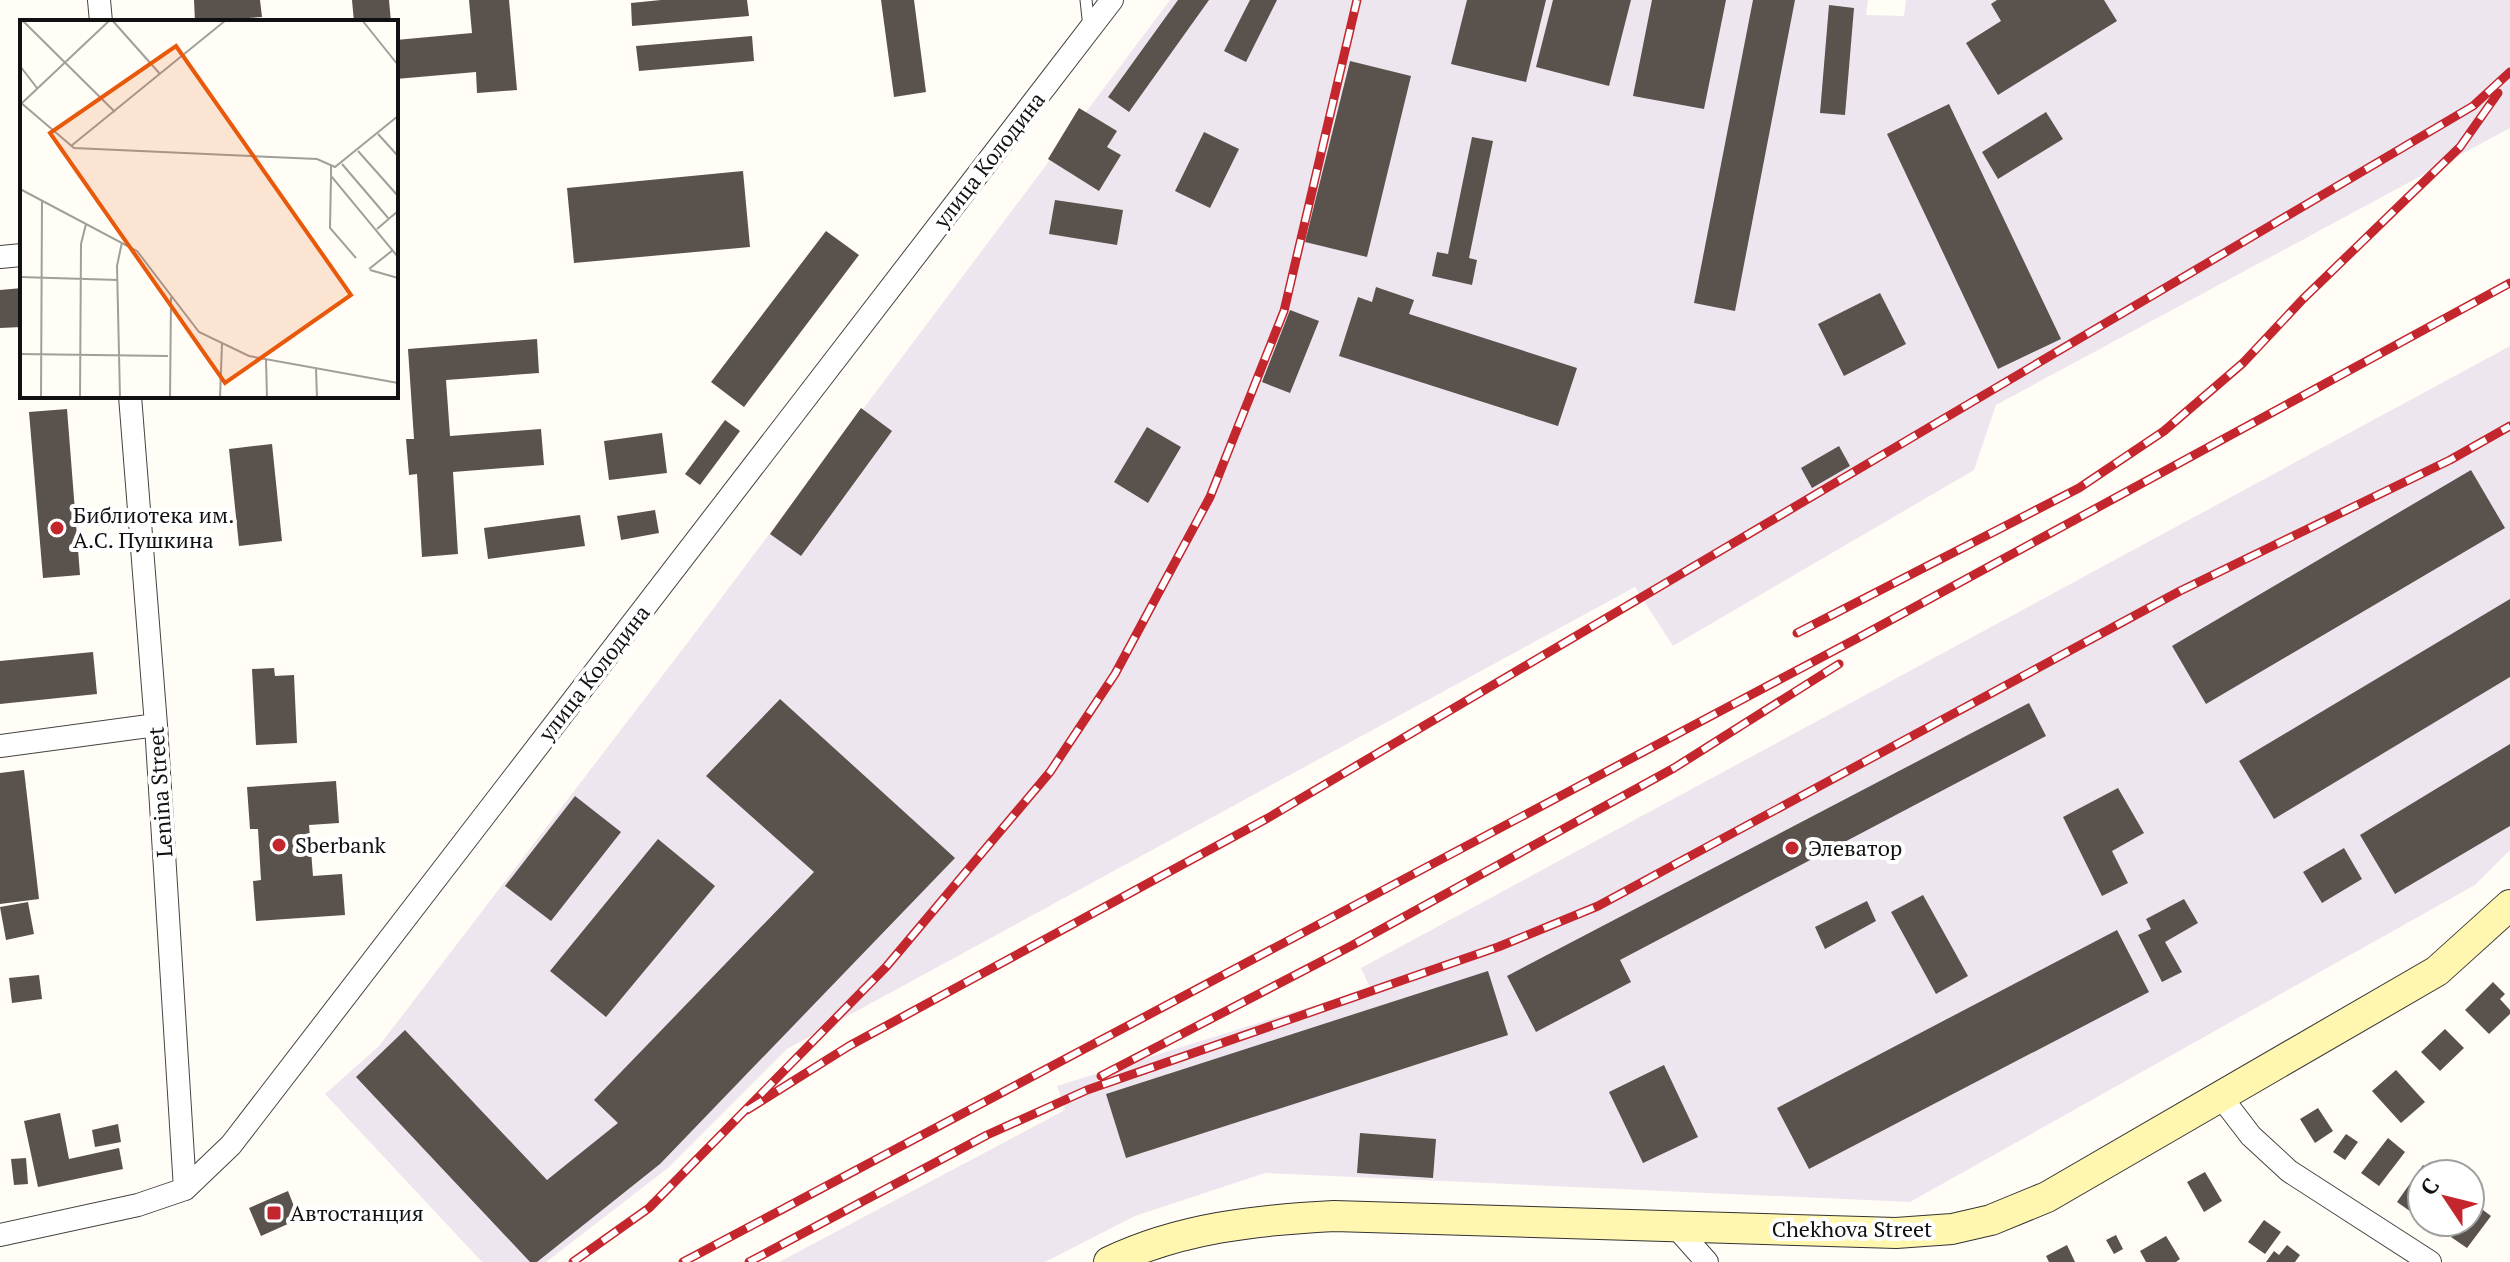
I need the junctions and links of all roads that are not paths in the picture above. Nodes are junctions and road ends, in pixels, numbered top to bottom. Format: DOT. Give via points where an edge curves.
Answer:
graph roads {
  1 [pos="99,0"];
  2 [pos="1086,0"];
  3 [pos="1112,0"];
  4 [pos="101,20"];
  5 [pos="1089,29"];
  6 [pos="20,255"];
  7 [pos="0,257"];
  8 [pos="130,398"];
  9 [pos="156,725"];
  10 [pos="0,746"];
  11 [pos="2510,905"];
  12 [pos="2221,1097"];
  13 [pos="185,1189"];
  14 [pos="1674,1225"];
  15 [pos="0,1235"];
  16 [pos="1109,1262"];
  17 [pos="1707,1262"];
  18 [pos="2430,1262"];
  1 -- 4 [label="street"];
  2 -- 5 [label="lane"];
  3 -- 5 [label="street, улица Колодина"];
  5 -- 13 [label="street, улица Колодина" via="231,1145"];
  6 -- 7 [label="street"];
  8 -- 9 [label="street, Lenina Street"];
  9 -- 10 [label="street"];
  9 -- 13 [label="street, Lenina Street"];
  11 -- 12 [label="main road, Chekhova Street" via="2437,971"];
  12 -- 14 [label="main road, Chekhova Street" via="2047,1197 1991,1220 1896,1233"];
  12 -- 18 [label="street" via="2251,1136 2289,1171"];
  13 -- 15 [label="street, улица Колодина" via="138,1205"];
  14 -- 16 [label="main road, Chekhova Street" via="1334,1216 1267,1220 1199,1230"];
  14 -- 17 [label="street"];
}
